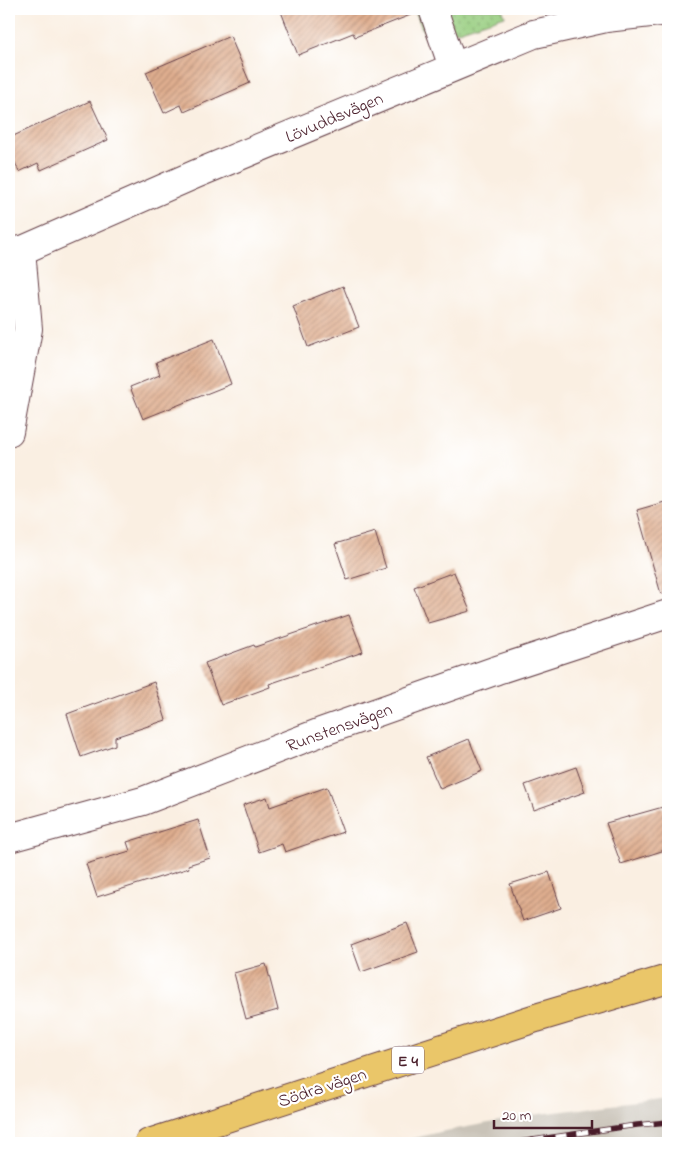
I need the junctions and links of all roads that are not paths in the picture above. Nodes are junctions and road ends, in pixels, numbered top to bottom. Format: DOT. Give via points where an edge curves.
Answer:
graph roads {
  1 [pos="433,9"];
  2 [pos="668,11"];
  3 [pos="453,67"];
  4 [pos="15,253"];
  5 [pos="9,432"];
  6 [pos="668,614"];
  7 [pos="9,838"];
  8 [pos="668,979"];
  9 [pos="149,1143"];
  1 -- 3 [label="street"];
  2 -- 3 [label="street, Lövuddsvägen" via="606,18 534,34"];
  3 -- 4 [label="street, Lövuddsvägen"];
  4 -- 5 [label="street" via="28,329"];
  6 -- 7 [label="street, Runstensvägen" via="330,729 144,801"];
  8 -- 9 [label="highway, Södra vägen / E 4"];
}
